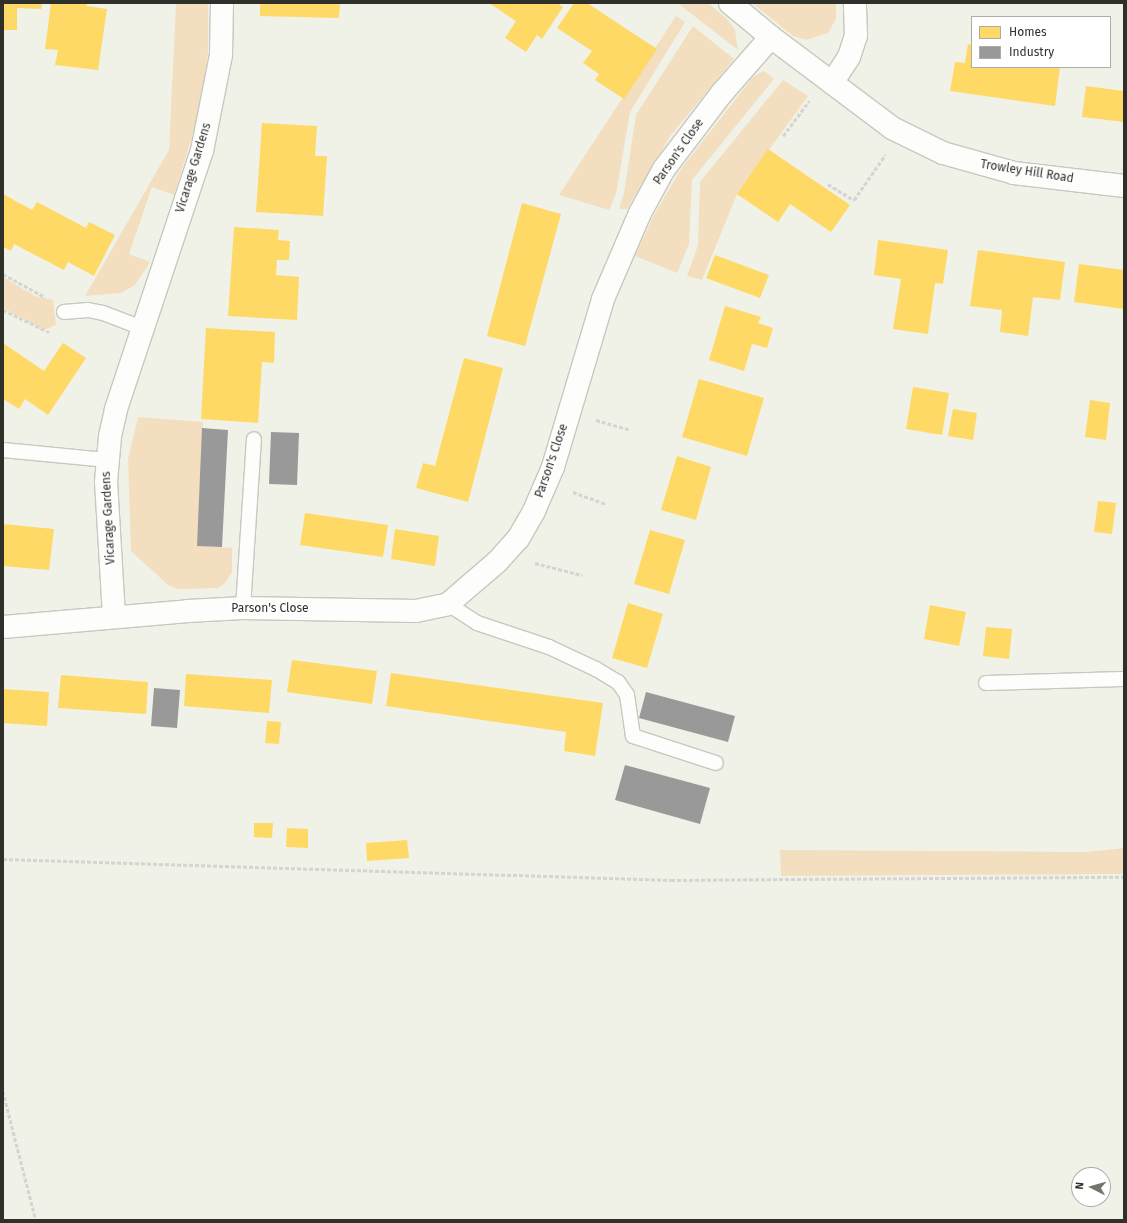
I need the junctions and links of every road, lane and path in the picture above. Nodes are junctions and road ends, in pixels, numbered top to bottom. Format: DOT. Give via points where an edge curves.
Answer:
graph roads {
  1 [pos="222,3"];
  2 [pos="730,3"];
  3 [pos="855,3"];
  4 [pos="771,38"];
  5 [pos="832,83"];
  6 [pos="813,95"];
  7 [pos="783,136"];
  8 [pos="878,168"];
  9 [pos="828,184"];
  10 [pos="1124,186"];
  11 [pos="3,274"];
  12 [pos="3,310"];
  13 [pos="64,312"];
  14 [pos="142,328"];
  15 [pos="569,412"];
  16 [pos="630,430"];
  17 [pos="254,439"];
  18 [pos="3,450"];
  19 [pos="107,460"];
  20 [pos="546,483"];
  21 [pos="606,504"];
  22 [pos="504,554"];
  23 [pos="582,576"];
  24 [pos="448,604"];
  25 [pos="243,608"];
  26 [pos="114,616"];
  27 [pos="3,627"];
  28 [pos="1124,679"];
  29 [pos="986,683"];
  30 [pos="716,763"];
  31 [pos="3,859"];
  32 [pos="1124,877"];
  33 [pos="3,1091"];
  34 [pos="36,1220"];
  1 -- 14 [label="street, Vicarage Gardens" via="221,55 202,151"];
  2 -- 4 [label="street, Trowley Hill Road"];
  3 -- 5 [label="street" via="856,36 850,57"];
  4 -- 5 [label="street, Trowley Hill Road"];
  4 -- 15 [label="street, Parson's Close" via="722,93 664,169 640,213 602,298"];
  5 -- 10 [label="street, Trowley Hill Road" via="892,128 943,153 1014,172"];
  6 -- 7 [label="path"];
  8 -- 9 [label="path" via="854,200"];
  11 -- 13 [label="path" via="38,294 54,298"];
  12 -- 13 [label="path" via="45,332 60,330"];
  13 -- 14 [label="lane" via="88,310 103,313"];
  14 -- 19 [label="street, Vicarage Gardens" via="116,409"];
  15 -- 16 [label="path"];
  15 -- 20 [label="street, Parson's Close"];
  17 -- 25 [label="lane"];
  18 -- 19 [label="lane"];
  19 -- 26 [label="street, Vicarage Gardens"];
  20 -- 21 [label="path"];
  20 -- 22 [label="street, Parson's Close" via="518,539"];
  22 -- 23 [label="path"];
  22 -- 24 [label="street, Parson's Close"];
  24 -- 25 [label="street, Parson's Close" via="416,611"];
  24 -- 30 [label="lane" via="477,623 549,647 618,682 628,695 633,736"];
  25 -- 26 [label="street, Parson's Close"];
  26 -- 27 [label="street, Parson's Close"];
  28 -- 29 [label="lane"];
  31 -- 32 [label="path" via="671,880"];
  33 -- 34 [label="path"];
}
